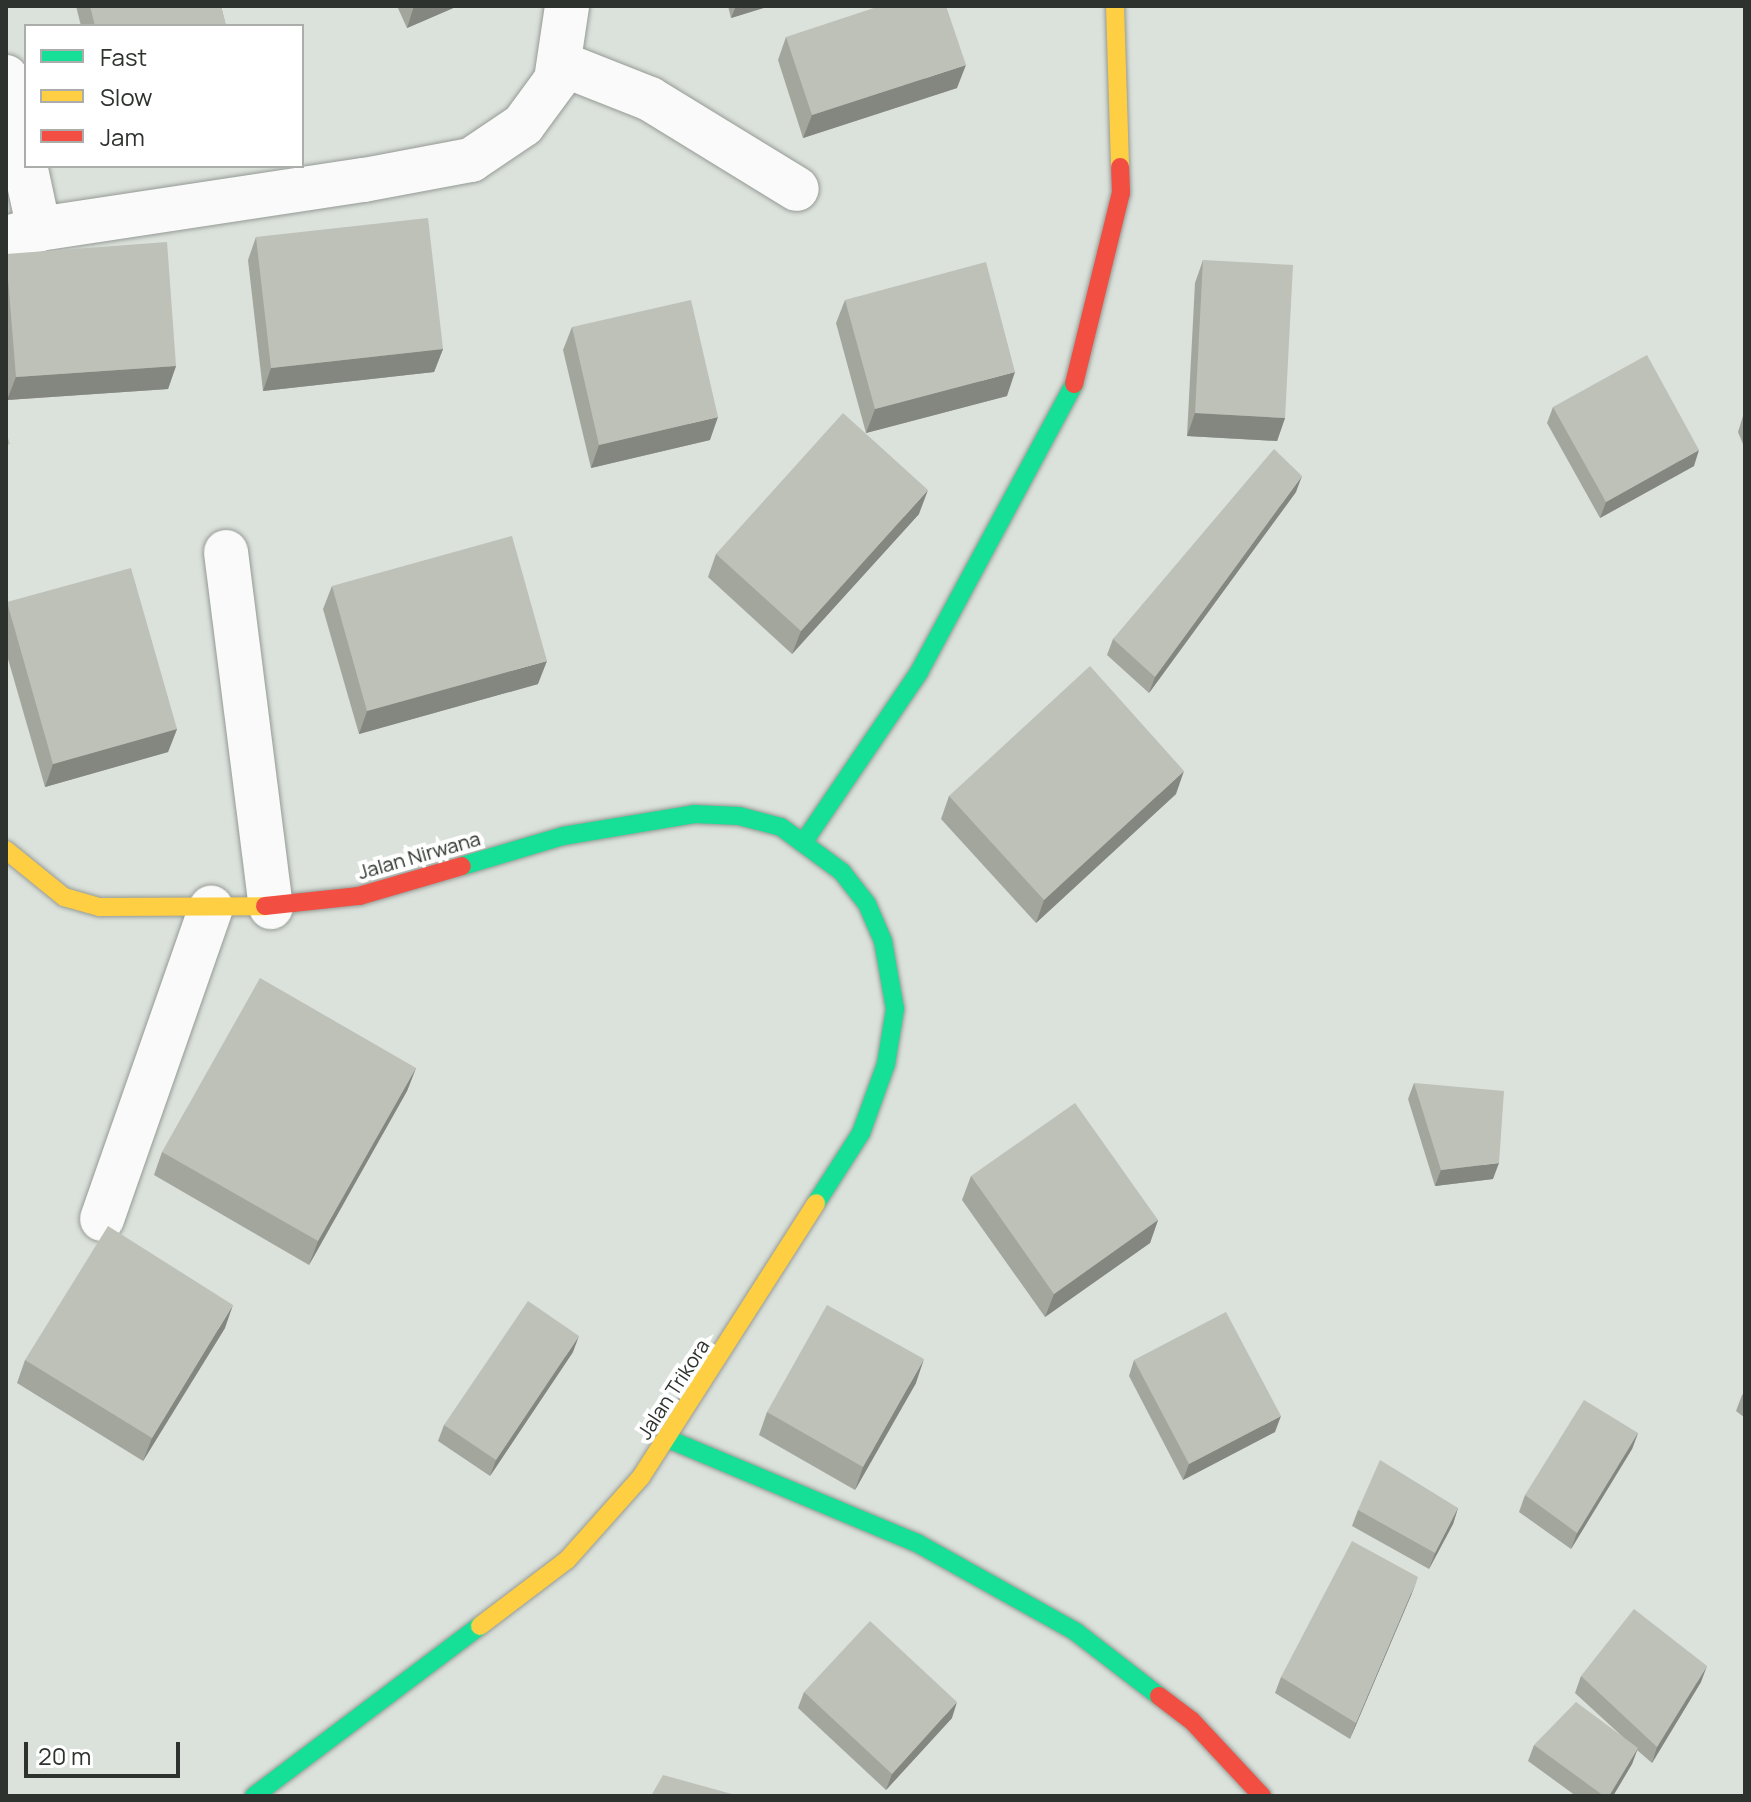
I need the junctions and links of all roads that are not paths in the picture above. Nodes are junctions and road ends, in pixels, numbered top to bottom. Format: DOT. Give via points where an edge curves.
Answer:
graph roads {
  1 [pos="567,6"];
  2 [pos="1115,6"];
  3 [pos="559,63"];
  4 [pos="6,77"];
  5 [pos="797,189"];
  6 [pos="22,234"];
  7 [pos="226,552"];
  8 [pos="803,843"];
  9 [pos="6,850"];
  10 [pos="842,872"];
  11 [pos="271,907"];
  12 [pos="211,908"];
  13 [pos="102,1219"];
  14 [pos="668,1439"];
  15 [pos="254,1796"];
  16 [pos="1262,1796"];
  1 -- 3 [label="street"];
  2 -- 8 [label="street" via="1121,193 1075,382 919,672"];
  3 -- 5 [label="street" via="650,99"];
  3 -- 6 [label="street" via="556,80 523,125 471,160"];
  4 -- 6 [label="street"];
  7 -- 11 [label="street"];
  8 -- 10 [label="street, Jalan Nirwana"];
  8 -- 11 [label="street, Jalan Nirwana" via="781,827 739,816 694,814 563,836 359,896"];
  9 -- 12 [label="street, Jalan Nirwana" via="64,897 100,907"];
  10 -- 14 [label="street, Jalan Trikora" via="867,904 883,941 895,1009 886,1064 861,1133"];
  11 -- 12 [label="street, Jalan Nirwana"];
  12 -- 13 [label="street"];
  14 -- 15 [label="street, Jalan Trikora" via="567,1560"];
  14 -- 16 [label="street" via="917,1543 1076,1632 1192,1721"];
}
